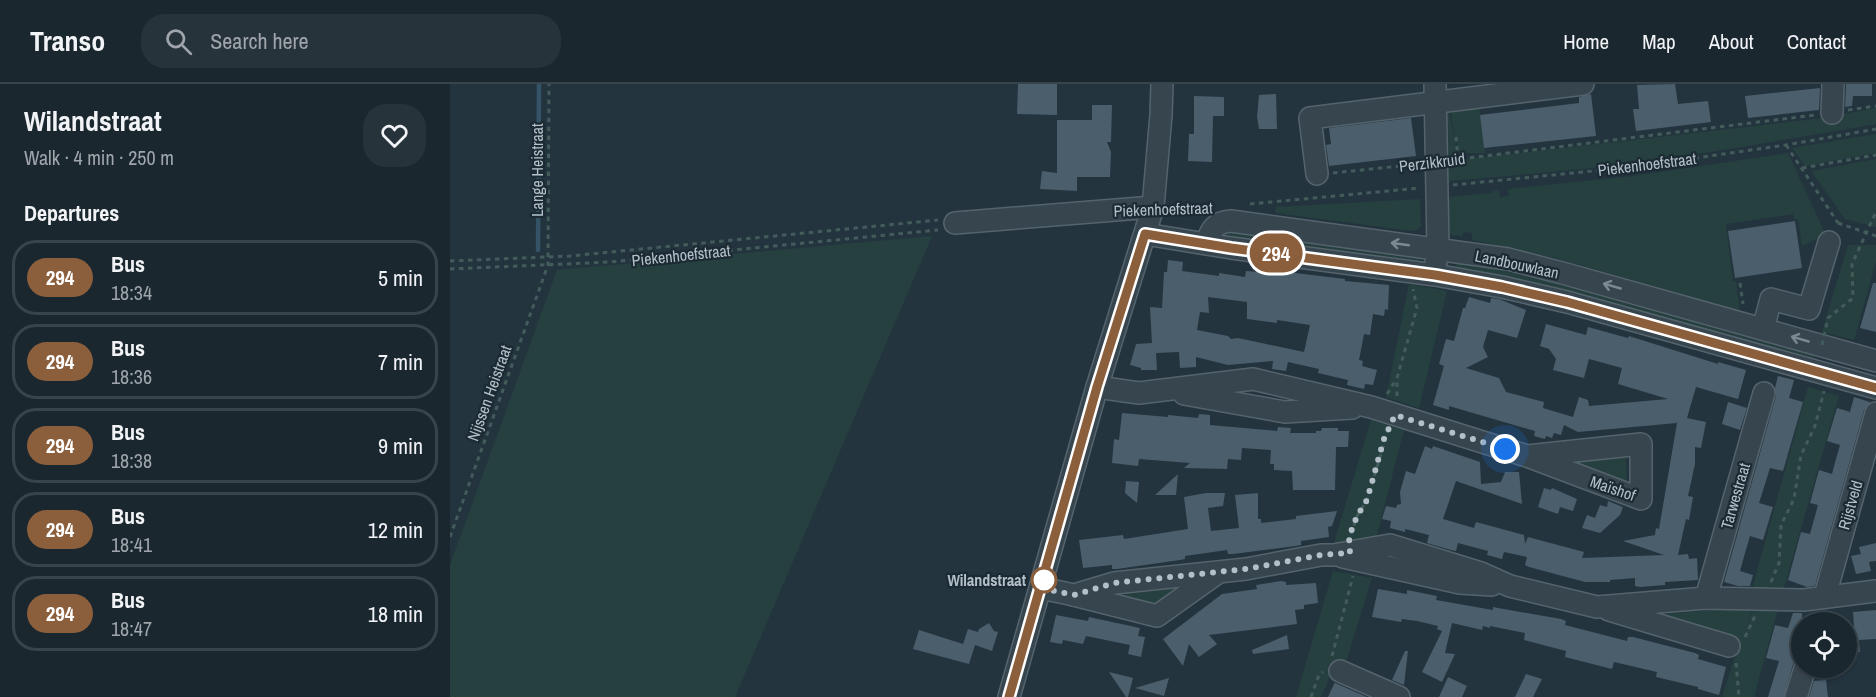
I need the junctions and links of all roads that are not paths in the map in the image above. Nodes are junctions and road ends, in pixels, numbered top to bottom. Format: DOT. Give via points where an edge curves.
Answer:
graph roads {
  1 [pos="1161,84"];
  2 [pos="1583,84"];
  3 [pos="1833,84"];
  4 [pos="1435,93"];
  5 [pos="1832,113"];
  6 [pos="1317,174"];
  7 [pos="1153,207"];
  8 [pos="955,223"];
  9 [pos="1833,232"];
  10 [pos="1145,234"];
  11 [pos="1207,244"];
  12 [pos="1438,249"];
  13 [pos="1435,275"];
  14 [pos="1763,329"];
  15 [pos="1828,347"];
  16 [pos="1876,361"];
  17 [pos="1828,375"];
  18 [pos="1097,387"];
  19 [pos="1876,388"];
  20 [pos="1764,393"];
  21 [pos="1876,413"];
  22 [pos="1527,456"];
  23 [pos="1218,573"];
  24 [pos="1041,588"];
  25 [pos="1876,591"];
  26 [pos="1074,595"];
  27 [pos="1825,596"];
  28 [pos="1706,598"];
  29 [pos="1597,607"];
  30 [pos="1729,646"];
  31 [pos="1332,669"];
  32 [pos="1801,678"];
  33 [pos="1009,697"];
  34 [pos="1399,697"];
  35 [pos="1796,697"];
  1 -- 7 [label="street"];
  2 -- 4 [label="street"];
  3 -- 5 [label="street"];
  4 -- 6 [label="street" via="1310,118"];
  4 -- 12 [label="street"];
  7 -- 8 [label="street, Piekenhoefstraat"];
  7 -- 10 [label="street"];
  9 -- 14 [label="street" via="1809,309 1771,299"];
  10 -- 11 [label="street, Landbouwlaan"];
  10 -- 18 [label="street"];
  12 -- 11 [label="street, Landbouwlaan, one-way" via="1231,221 1212,228"];
  11 -- 13 [label="street, Landbouwlaan"];
  12 -- 13 [label="street"];
  14 -- 12 [label="street, Landbouwlaan, one-way" via="1527,264"];
  13 -- 17 [label="street, Landbouwlaan" via="1567,302"];
  15 -- 14 [label="street, Landbouwlaan, one-way"];
  15 -- 16 [label="street, Landbouwlaan"];
  15 -- 17 [label="street"];
  17 -- 19 [label="street, Landbouwlaan"];
  18 -- 22 [label="street, Maïshof" via="1139,393 1253,379 1371,407"];
  18 -- 24 [label="street"];
  20 -- 28 [label="street, Tarwestraat"];
  21 -- 27 [label="street, Rijstveld"];
  22 -- 22 [label="street, Maïshof" via="1641,444 1641,499 1569,472"];
  23 -- 26 [label="street" via="1114,583"];
  23 -- 26 [label="street" via="1157,616"];
  23 -- 29 [label="street" via="1321,555 1347,556 1390,545 1481,573 1509,586"];
  24 -- 26 [label="street"];
  24 -- 33 [label="street"];
  25 -- 27 [label="street"];
  27 -- 28 [label="street" via="1804,600"];
  28 -- 29 [label="street"];
  29 -- 30 [label="street"];
  31 -- 34 [label="street"];
  32 -- 35 [label="street"];
}
